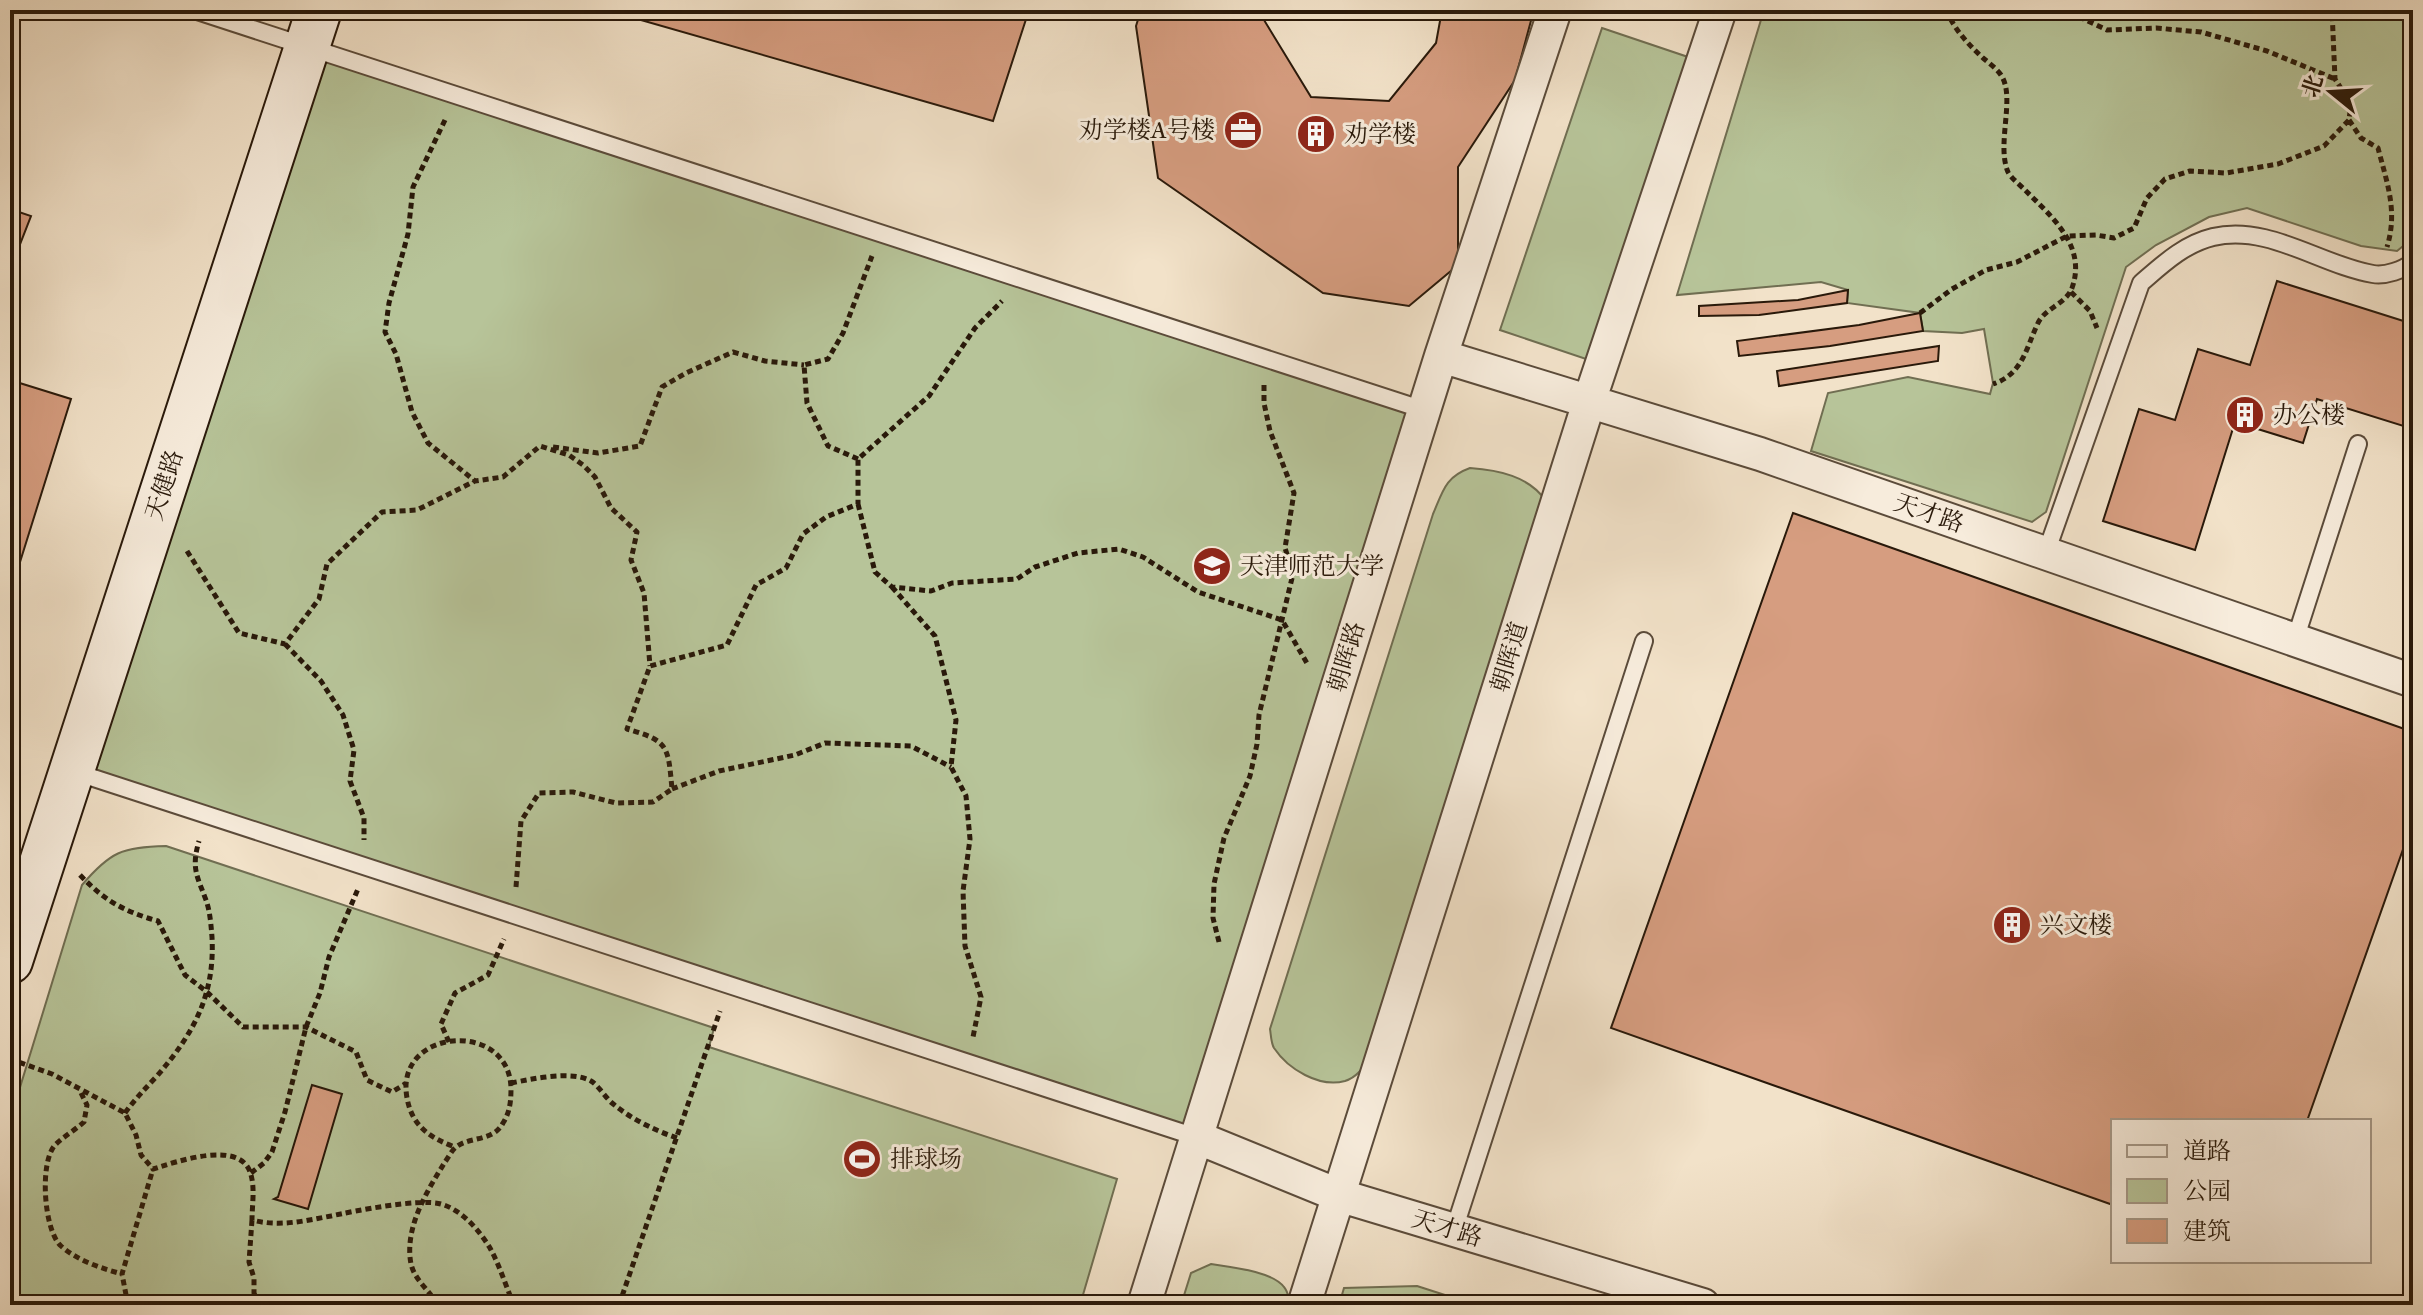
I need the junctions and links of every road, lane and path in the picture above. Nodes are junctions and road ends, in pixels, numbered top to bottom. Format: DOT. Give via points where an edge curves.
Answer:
graph roads {
  1 [pos="194,10"];
  2 [pos="1555,10"];
  3 [pos="1720,10"];
  4 [pos="1946,10"];
  5 [pos="2072,10"];
  6 [pos="2332,10"];
  7 [pos="313,28"];
  8 [pos="2335,79"];
  9 [pos="456,96"];
  10 [pos="2349,120"];
  11 [pos="880,233"];
  12 [pos="2067,236"];
  13 [pos="2413,262"];
  14 [pos="2375,275"];
  15 [pos="1023,280"];
  16 [pos="1920,313"];
  17 [pos="1441,356"];
  18 [pos="1265,358"];
  19 [pos="804,365"];
  20 [pos="1993,384"];
  21 [pos="1589,402"];
  22 [pos="1424,410"];
  23 [pos="2358,444"];
  24 [pos="540,446"];
  25 [pos="858,459"];
  26 [pos="475,481"];
  27 [pos="858,504"];
  28 [pos="155,513"];
  29 [pos="2046,553"];
  30 [pos="892,587"];
  31 [pos="1282,620"];
  32 [pos="2295,640"];
  33 [pos="1644,641"];
  34 [pos="285,644"];
  35 [pos="650,666"];
  36 [pos="2413,681"];
  37 [pos="1328,715"];
  38 [pos="951,767"];
  39 [pos="72,771"];
  40 [pos="672,789"];
  41 [pos="208,815"];
  42 [pos="47,847"];
  43 [pos="364,865"];
  44 [pos="514,914"];
  45 [pos="1222,952"];
  46 [pos="10,961"];
  47 [pos="729,984"];
  48 [pos="207,992"];
  49 [pos="306,1027"];
  50 [pos="449,1042"];
  51 [pos="10,1059"];
  52 [pos="968,1062"];
  53 [pos="511,1083"];
  54 [pos="405,1084"];
  55 [pos="80,1091"];
  56 [pos="125,1113"];
  57 [pos="1196,1137"];
  58 [pos="677,1138"];
  59 [pos="455,1147"];
  60 [pos="153,1169"];
  61 [pos="251,1173"];
  62 [pos="1338,1195"];
  63 [pos="421,1204"];
  64 [pos="252,1220"];
  65 [pos="1454,1230"];
  66 [pos="122,1274"];
  67 [pos="128,1305"];
  68 [pos="259,1305"];
  69 [pos="437,1305"];
  70 [pos="514,1305"];
  71 [pos="619,1305"];
  72 [pos="1144,1305"];
  73 [pos="1304,1305"];
  74 [pos="1703,1305"];
  1 -- 7 [label="lane"];
  2 -- 17 [label="street, 朝晖路"];
  3 -- 21 [label="street, 朝晖道"];
  4 -- 12 [label="path" via="1955,31 2003,76 2008,173"];
  5 -- 8 [label="path" via="2107,30 2201,32"];
  6 -- 8 [label="path"];
  7 -- 9 [label="lane"];
  7 -- 28 [label="street, 天健路"];
  8 -- 10 [label="path" via="2351,104"];
  9 -- 11 [label="lane"];
  9 -- 26 [label="path" via="413,187 408,234 385,332 428,443"];
  10 -- 12 [label="path" via="2324,146 2301,157 2254,169 2190,171 2165,179 2147,198 2134,228 2114,238"];
  10 -- 14 [label="path" via="2361,138 2378,148 2389,189 2393,227"];
  11 -- 15 [label="lane"];
  11 -- 19 [label="path" via="843,333 828,359"];
  12 -- 16 [label="path" via="2017,262 1986,270"];
  12 -- 20 [label="path" via="2075,256 2071,292 2041,317 2019,366"];
  13 -- 14 [label="lane" via="2405,269"];
  14 -- 29 [label="lane" via="2252,235 2213,237 2173,254 2141,283"];
  15 -- 18 [label="lane"];
  15 -- 25 [label="path" via="975,328 929,396"];
  17 -- 21 [label="street, 天才路"];
  17 -- 22 [label="street, 朝晖路"];
  18 -- 22 [label="lane"];
  18 -- 31 [label="path" via="1264,403 1270,431 1294,493 1285,548 1293,574"];
  19 -- 24 [label="path" via="733,352 662,387 640,446 598,453"];
  19 -- 25 [label="path" via="807,403 828,446"];
  21 -- 29 [label="street, 天才路" via="1760,454"];
  21 -- 62 [label="street, 朝晖道"];
  22 -- 37 [label="street, 朝晖路"];
  23 -- 32 [label="lane"];
  24 -- 26 [label="path" via="503,477"];
  24 -- 35 [label="path" via="583,465 611,508 637,532 631,560 644,593"];
  25 -- 27 [label="path"];
  26 -- 34 [label="path" via="417,510 382,512 327,564 319,599"];
  27 -- 30 [label="path" via="875,572"];
  27 -- 35 [label="path" via="803,534 786,568 756,585 727,645"];
  28 -- 34 [label="path" via="196,560 239,633"];
  28 -- 39 [label="street, 天健路"];
  29 -- 32 [label="street, 天才路"];
  30 -- 31 [label="path" via="931,591 952,583 1017,579 1078,553 1119,549 1143,557 1198,592"];
  30 -- 38 [label="path" via="935,636 956,720"];
  31 -- 37 [label="path" via="1317,679"];
  31 -- 45 [label="path" via="1250,776 1224,838 1214,884 1213,918"];
  32 -- 36 [label="street, 天才路"];
  33 -- 65 [label="lane"];
  34 -- 43 [label="path" via="321,681 343,715 354,750 350,781 364,818"];
  35 -- 40 [label="path" via="627,729 656,738 669,754"];
  37 -- 57 [label="street, 朝晖路"];
  38 -- 40 [label="path" via="911,746 825,743"];
  38 -- 52 [label="path" via="966,796 970,839 963,891 965,946 981,997"];
  39 -- 41 [label="lane"];
  39 -- 42 [label="street, 天健路"];
  40 -- 44 [label="path" via="653,802 539,793 521,821"];
  41 -- 43 [label="lane"];
  41 -- 48 [label="path" via="195,875 207,902 212,937"];
  42 -- 46 [label="street, 天健路"];
  42 -- 48 [label="path" via="100,896 127,912 158,921 185,975"];
  43 -- 44 [label="lane"];
  43 -- 49 [label="path"];
  44 -- 47 [label="lane"];
  44 -- 50 [label="path" via="488,975 455,993 449,1003 441,1024"];
  47 -- 52 [label="lane"];
  47 -- 58 [label="path"];
  48 -- 49 [label="path" via="243,1027"];
  48 -- 56 [label="path" via="197,1023"];
  49 -- 54 [label="path" via="356,1052 367,1080 392,1092"];
  49 -- 61 [label="path" via="272,1152"];
  50 -- 53 [label="path" via="467,1040 499,1055"];
  50 -- 54 [label="path" via="419,1056"];
  51 -- 55 [label="path"];
  52 -- 57 [label="lane"];
  53 -- 58 [label="path" via="558,1077 592,1081 614,1105"];
  53 -- 59 [label="path" via="502,1126 494,1134"];
  54 -- 59 [label="path" via="414,1121"];
  55 -- 56 [label="path"];
  55 -- 66 [label="path" via="87,1105 84,1122 53,1146 43,1188 57,1243 77,1259"];
  56 -- 60 [label="path" via="141,1155"];
  57 -- 62 [label="street, 天才路"];
  57 -- 72 [label="street, 朝晖路"];
  58 -- 71 [label="path"];
  59 -- 63 [label="path"];
  60 -- 61 [label="path" via="206,1153 242,1162"];
  60 -- 66 [label="path"];
  61 -- 64 [label="path"];
  62 -- 65 [label="street, 天才路"];
  62 -- 73 [label="street, 朝晖道"];
  63 -- 64 [label="path" via="299,1222"];
  63 -- 69 [label="path" via="411,1264"];
  63 -- 70 [label="path" via="437,1203 464,1216 490,1248"];
  64 -- 68 [label="path" via="249,1262"];
  65 -- 74 [label="street, 天才路"];
  66 -- 67 [label="path"];
}
